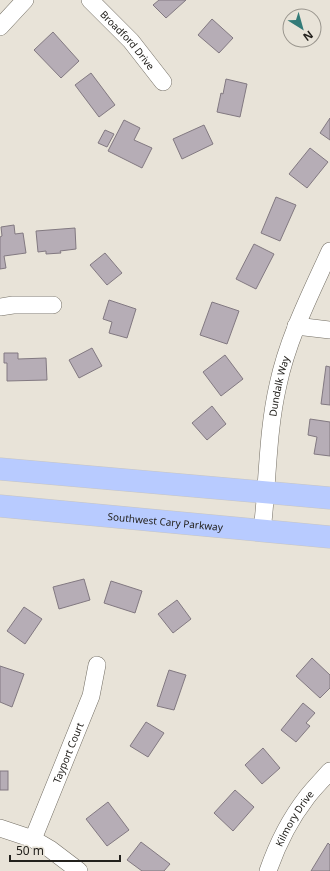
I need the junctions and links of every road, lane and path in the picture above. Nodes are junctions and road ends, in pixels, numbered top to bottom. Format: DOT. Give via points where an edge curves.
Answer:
graph roads {
  1 [pos="25,0"];
  2 [pos="90,0"];
  3 [pos="0,27"];
  4 [pos="163,82"];
  5 [pos="330,251"];
  6 [pos="53,305"];
  7 [pos="0,307"];
  8 [pos="296,326"];
  9 [pos="330,330"];
  10 [pos="0,469"];
  11 [pos="266,493"];
  12 [pos="330,498"];
  13 [pos="0,506"];
  14 [pos="262,531"];
  15 [pos="330,537"];
  16 [pos="97,665"];
  17 [pos="330,771"];
  18 [pos="0,828"];
  19 [pos="33,839"];
  20 [pos="79,871"];
  21 [pos="268,871"];
  1 -- 3 [label="street"];
  2 -- 4 [label="street, Broadford Drive" via="131,40"];
  5 -- 8 [label="street, Dundalk Way"];
  6 -- 7 [label="street"];
  8 -- 9 [label="street"];
  8 -- 11 [label="street, Dundalk Way" via="273,408"];
  10 -- 11 [label="main road"];
  11 -- 12 [label="main road"];
  11 -- 14 [label="street, Dundalk Way"];
  13 -- 14 [label="main road, Southwest Cary Parkway"];
  14 -- 15 [label="main road, Southwest Cary Parkway"];
  16 -- 19 [label="street, Tayport Court" via="91,696"];
  17 -- 21 [label="street, Kilmory Drive" via="298,810"];
  18 -- 19 [label="street"];
  19 -- 20 [label="street"];
}
